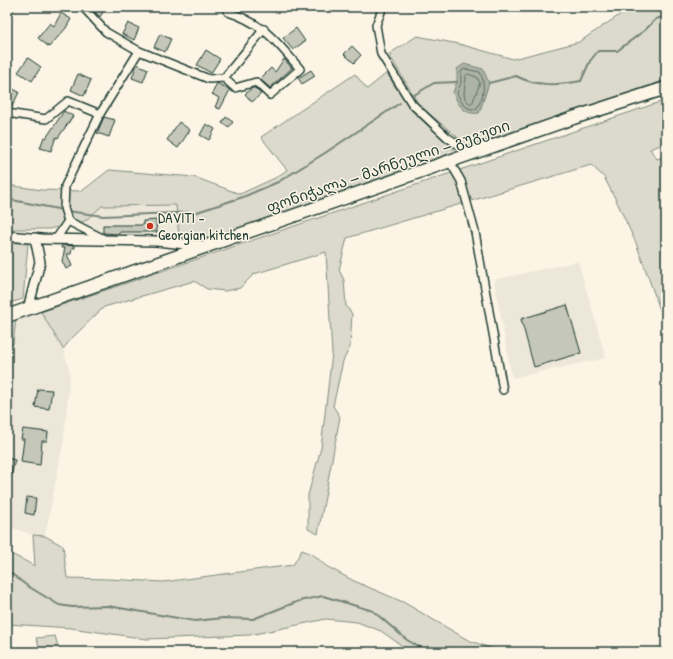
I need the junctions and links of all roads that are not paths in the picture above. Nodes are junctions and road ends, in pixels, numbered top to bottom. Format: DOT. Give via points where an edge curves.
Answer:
graph roads {
  1 [pos="10,7"];
  2 [pos="82,7"];
  3 [pos="381,7"];
  4 [pos="7,11"];
  5 [pos="228,12"];
  6 [pos="264,29"];
  7 [pos="139,51"];
  8 [pos="224,78"];
  9 [pos="666,88"];
  10 [pos="7,112"];
  11 [pos="100,114"];
  12 [pos="468,155"];
  13 [pos="450,162"];
  14 [pos="68,221"];
  15 [pos="7,236"];
  16 [pos="35,238"];
  17 [pos="56,239"];
  18 [pos="109,241"];
  19 [pos="210,246"];
  20 [pos="28,309"];
  21 [pos="7,316"];
  22 [pos="503,390"];
  1 -- 4 [label="street"];
  2 -- 7 [label="street" via="106,32"];
  3 -- 12 [label="street" via="376,25 381,54 412,104"];
  5 -- 6 [label="street" via="244,17"];
  6 -- 8 [label="street"];
  6 -- 8 [label="street" via="300,69 270,95 256,82 235,88"];
  7 -- 8 [label="street" via="209,79"];
  7 -- 11 [label="street"];
  9 -- 12 [label="highway, ფონიჭალა — მარნეული — გუგუთი"];
  10 -- 11 [label="street" via="46,119 68,101"];
  11 -- 14 [label="street" via="65,186 64,208"];
  12 -- 13 [label="highway, ფონიჭალა — მარნეული — გუგუთი"];
  13 -- 19 [label="highway, ფონიჭალა — მარნეული — გუგუთი"];
  13 -- 22 [label="street" via="461,182 475,232"];
  14 -- 17 [label="street"];
  14 -- 18 [label="street"];
  15 -- 16 [label="street"];
  16 -- 17 [label="street"];
  16 -- 20 [label="street" via="40,262"];
  17 -- 18 [label="street"];
  18 -- 19 [label="street" via="156,241"];
  19 -- 20 [label="highway, ფონიჭალა — მარნეული — გუგუთი"];
  20 -- 21 [label="highway, ფონიჭალა — მარნეული — გუგუთი"];
}
